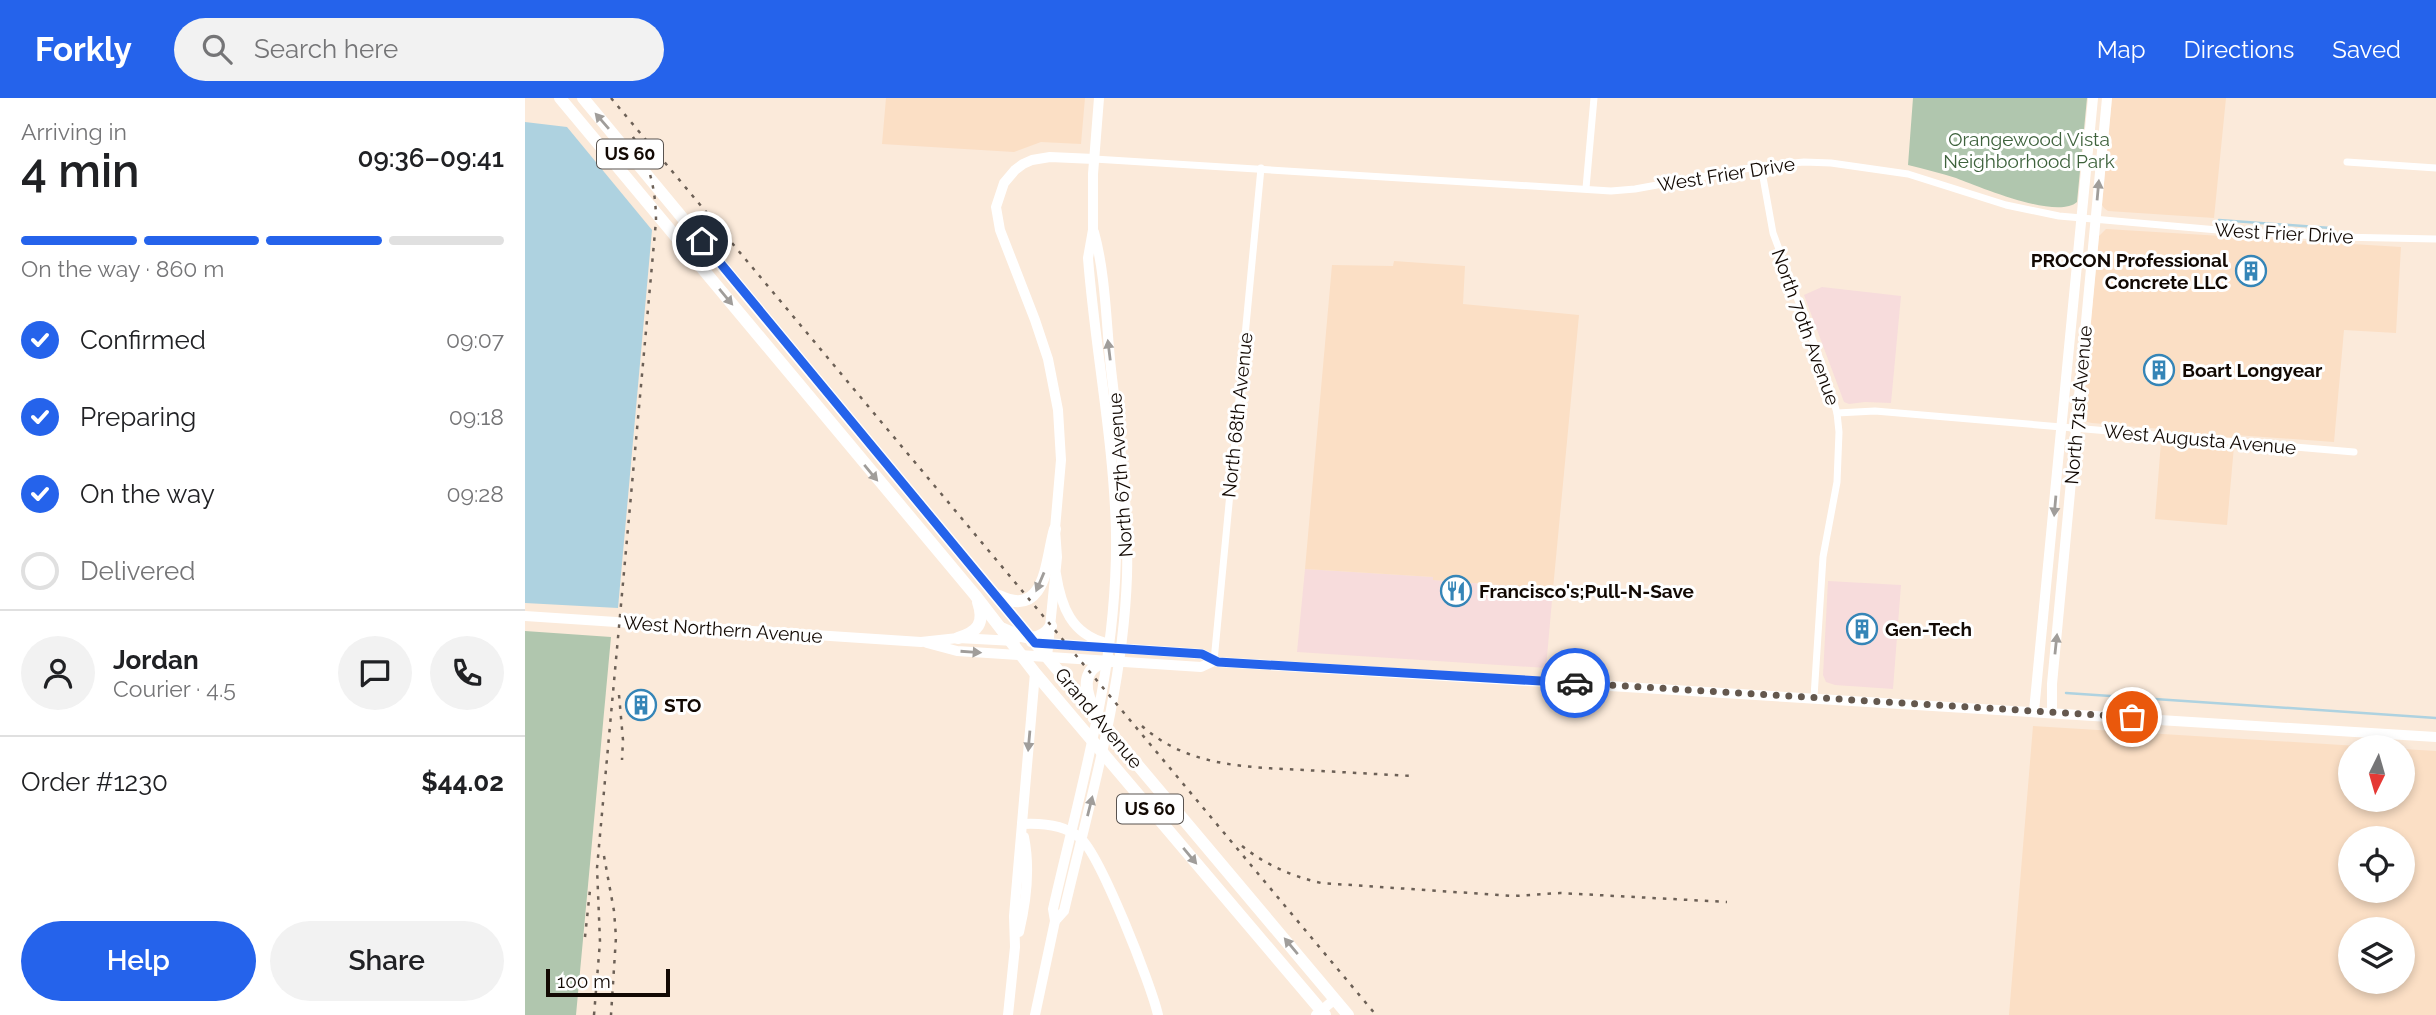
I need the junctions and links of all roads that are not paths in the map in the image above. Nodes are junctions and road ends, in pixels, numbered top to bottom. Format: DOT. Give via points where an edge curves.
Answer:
graph roads {
  1 [pos="560,98"];
  2 [pos="583,98"];
  3 [pos="1099,98"];
  4 [pos="1594,98"];
  5 [pos="2093,103"];
  6 [pos="2106,103"];
  7 [pos="1094,159"];
  8 [pos="2347,162"];
  9 [pos="1761,166"];
  10 [pos="1261,168"];
  11 [pos="2436,168"];
  12 [pos="650,177"];
  13 [pos="635,188"];
  14 [pos="1586,188"];
  15 [pos="678,210"];
  16 [pos="2081,219"];
  17 [pos="2095,220"];
  18 [pos="663,222"];
  19 [pos="2436,239"];
  20 [pos="2073,303"];
  21 [pos="2088,304"];
  22 [pos="1837,413"];
  23 [pos="2062,428"];
  24 [pos="2076,429"];
  25 [pos="2354,452"];
  26 [pos="1055,529"];
  27 [pos="1121,563"];
  28 [pos="1056,574"];
  29 [pos="996,594"];
  30 [pos="975,595"];
  31 [pos="525,616"];
  32 [pos="1051,626"];
  33 [pos="1001,628"];
  34 [pos="958,638"];
  35 [pos="1033,640"];
  36 [pos="1011,641"];
  37 [pos="921,642"];
  38 [pos="1049,643"];
  39 [pos="1066,645"];
  40 [pos="1132,649"];
  41 [pos="1022,656"];
  42 [pos="1047,657"];
  43 [pos="1112,661"];
  44 [pos="1214,661"];
  45 [pos="1035,673"];
  46 [pos="1814,697"];
  47 [pos="2034,711"];
  48 [pos="2052,712"];
  49 [pos="1106,726"];
  50 [pos="2436,737"];
  51 [pos="1022,824"];
  52 [pos="1055,922"];
  53 [pos="1335,999"];
  54 [pos="1321,1013"];
  55 [pos="1009,1015"];
  56 [pos="1035,1015"];
  57 [pos="1157,1015"];
  58 [pos="1348,1015"];
  1 -- 13 [label="highway, Grand Avenue / US 60"];
  12 -- 2 [label="highway, Grand Avenue / US 60, one-way"];
  3 -- 7 [label="main road, North 67th Avenue"];
  4 -- 14 [label="street"];
  5 -- 6 [label="main road"];
  5 -- 16 [label="main road, North 71st Avenue"];
  17 -- 6 [label="main road, North 71st Avenue, one-way"];
  7 -- 10 [label="street, West Frier Drive"];
  7 -- 26 [label="main road" via="1050,157 1023,164 1004,183 996,207 1052,376 1061,442"];
  7 -- 27 [label="main road, North 67th Avenue" via="1088,258"];
  8 -- 11 [label="street"];
  9 -- 14 [label="street, West Frier Drive" via="1635,189"];
  9 -- 16 [label="street, West Frier Drive" via="1804,162 1883,169 2022,209"];
  9 -- 22 [label="street, North 70th Avenue" via="1773,233"];
  10 -- 14 [label="street, West Frier Drive"];
  10 -- 44 [label="street, North 68th Avenue"];
  12 -- 13 [label="highway"];
  12 -- 15 [label="highway, Grand Avenue / US 60"];
  13 -- 18 [label="highway, Grand Avenue / US 60"];
  15 -- 18 [label="highway"];
  15 -- 29 [label="highway, Grand Avenue / US 60"];
  16 -- 17 [label="street, West Frier Drive"];
  16 -- 20 [label="main road, North 71st Avenue"];
  17 -- 19 [label="street, West Frier Drive"];
  17 -- 21 [label="main road, North 71st Avenue"];
  18 -- 30 [label="highway, Grand Avenue / US 60, one-way"];
  20 -- 21 [label="main road"];
  20 -- 23 [label="main road, North 71st Avenue"];
  21 -- 24 [label="main road, North 71st Avenue"];
  22 -- 23 [label="street, West Augusta Avenue" via="1875,411"];
  22 -- 46 [label="street, North 70th Avenue" via="1839,458 1823,557"];
  23 -- 24 [label="street, West Augusta Avenue"];
  23 -- 47 [label="main road, North 71st Avenue, one-way"];
  24 -- 25 [label="street, West Augusta Avenue"];
  48 -- 24 [label="main road, North 71st Avenue, one-way"];
  26 -- 28 [label="main road"];
  26 -- 29 [label="highway, one-way" via="1037,592 1019,602"];
  27 -- 52 [label="main road, North 67th Avenue" via="1102,700 1053,909"];
  52 -- 27 [label="main road, North 67th Avenue, one-way" via="1064,911 1069,892 1117,684"];
  28 -- 32 [label="main road"];
  28 -- 40 [label="main road" via="1063,605 1078,629 1092,639"];
  29 -- 35 [label="highway, Grand Avenue / US 60"];
  30 -- 33 [label="highway, Grand Avenue / US 60"];
  30 -- 34 [label="highway" via="979,623 973,633"];
  31 -- 37 [label="main road, West Northern Avenue"];
  32 -- 35 [label="highway"];
  32 -- 38 [label="main road"];
  33 -- 35 [label="highway"];
  33 -- 36 [label="highway, Grand Avenue / US 60"];
  34 -- 36 [label="main road, West Northern Avenue"];
  34 -- 37 [label="main road, West Northern Avenue"];
  35 -- 36 [label="main road, West Northern Avenue"];
  35 -- 38 [label="main road, West Northern Avenue"];
  35 -- 42 [label="highway, Grand Avenue / US 60"];
  36 -- 41 [label="highway, Grand Avenue / US 60"];
  37 -- 41 [label="main road, West Northern Avenue, one-way" via="957,651"];
  38 -- 39 [label="main road, West Northern Avenue"];
  38 -- 42 [label="main road"];
  39 -- 40 [label="main road, West Northern Avenue"];
  39 -- 42 [label="main road"];
  40 -- 44 [label="main road, West Northern Avenue" via="1202,654"];
  41 -- 42 [label="main road, West Northern Avenue"];
  41 -- 45 [label="highway, Grand Avenue / US 60"];
  42 -- 43 [label="main road, West Northern Avenue"];
  42 -- 45 [label="main road"];
  42 -- 49 [label="highway, Grand Avenue / US 60"];
  43 -- 44 [label="main road, West Northern Avenue" via="1201,667"];
  43 -- 49 [label="highway" via="1096,665 1086,683 1087,694"];
  44 -- 46 [label="main road, West Northern Avenue"];
  45 -- 51 [label="main road, one-way"];
  45 -- 54 [label="highway, Grand Avenue / US 60, one-way"];
  46 -- 47 [label="main road, West Northern Avenue"];
  47 -- 48 [label="main road, West Northern Avenue"];
  48 -- 50 [label="main road, West Northern Avenue"];
  53 -- 49 [label="highway, Grand Avenue / US 60, one-way"];
  51 -- 55 [label="main road"];
  51 -- 57 [label="main road" via="1061,828 1088,845"];
  52 -- 56 [label="main road, North 67th Avenue"];
  53 -- 54 [label="main road"];
  53 -- 58 [label="highway, Grand Avenue / US 60"];
}
